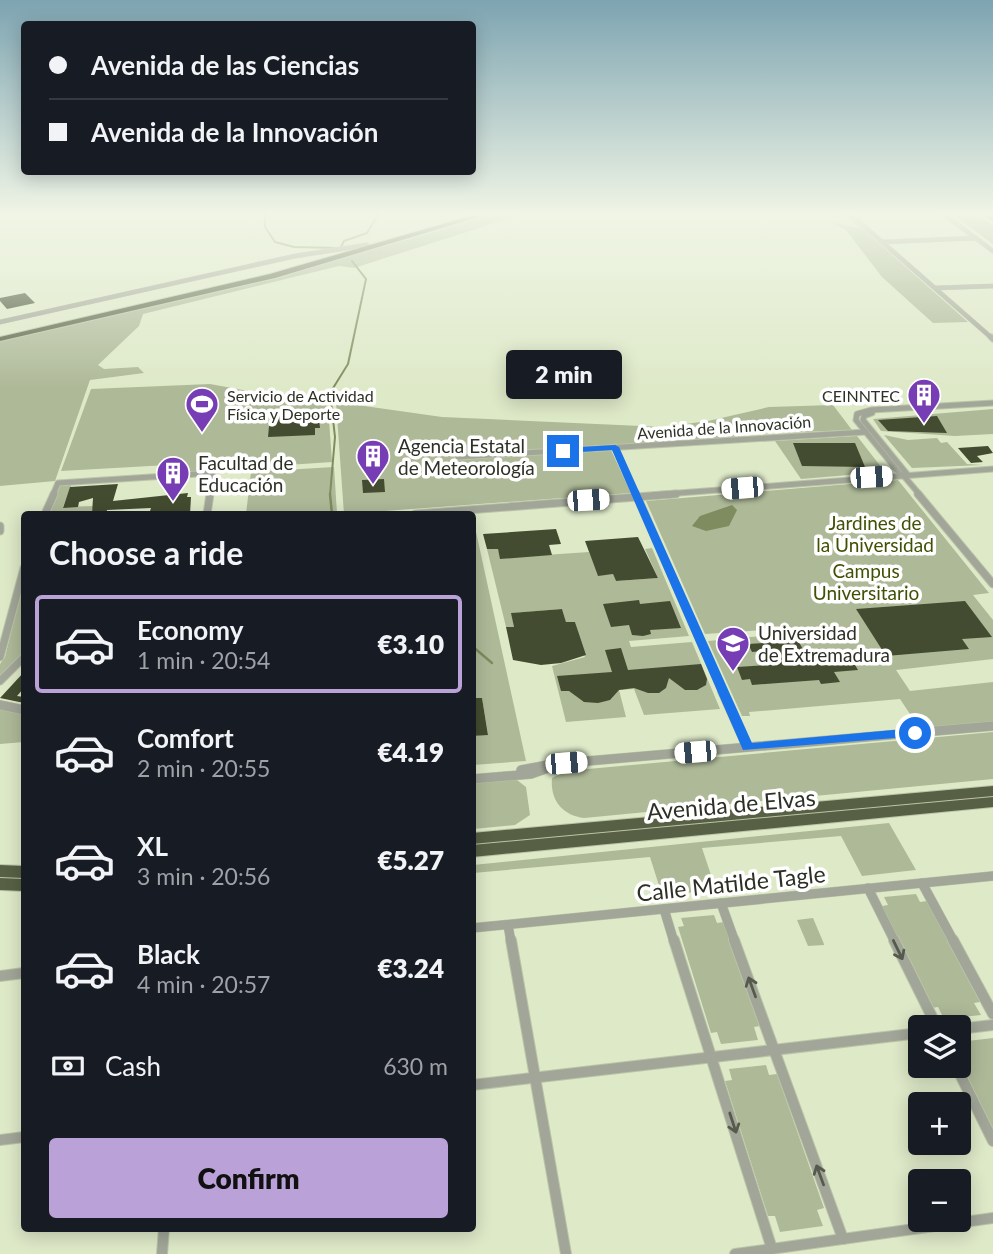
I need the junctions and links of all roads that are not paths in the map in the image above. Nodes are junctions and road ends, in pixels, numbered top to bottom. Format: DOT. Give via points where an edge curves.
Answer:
graph roads {
  1 [pos="228,272"];
  2 [pos="266,272"];
  3 [pos="287,272"];
  4 [pos="916,272"];
  5 [pos="993,286"];
  6 [pos="935,288"];
  7 [pos="0,322"];
  8 [pos="0,333"];
  9 [pos="0,339"];
  10 [pos="993,339"];
  11 [pos="993,404"];
  12 [pos="866,432"];
  13 [pos="615,447"];
  14 [pos="458,457"];
  15 [pos="993,469"];
  16 [pos="904,475"];
  17 [pos="637,496"];
  18 [pos="46,511"];
  19 [pos="207,511"];
  20 [pos="452,511"];
  21 [pos="21,579"];
  22 [pos="993,584"];
  23 [pos="0,657"];
  24 [pos="21,660"];
  25 [pos="0,681"];
  26 [pos="0,705"];
  27 [pos="21,709"];
  28 [pos="993,726"];
  29 [pos="747,747"];
  30 [pos="566,763"];
  31 [pos="521,770"];
  32 [pos="541,773"];
  33 [pos="476,776"];
  34 [pos="476,777"];
  35 [pos="993,791"];
  36 [pos="993,802"];
  37 [pos="476,839"];
  38 [pos="476,851"];
  39 [pos="0,871"];
  40 [pos="21,873"];
  41 [pos="993,876"];
  42 [pos="922,883"];
  43 [pos="0,884"];
  44 [pos="21,886"];
  45 [pos="868,888"];
  46 [pos="721,903"];
  47 [pos="664,909"];
  48 [pos="508,925"];
  49 [pos="476,928"];
  50 [pos="21,973"];
  51 [pos="0,976"];
  52 [pos="993,1014"];
  53 [pos="931,1015"];
  54 [pos="993,1025"];
  55 [pos="971,1028"];
  56 [pos="908,1034"];
  57 [pos="775,1051"];
  58 [pos="712,1058"];
  59 [pos="534,1078"];
  60 [pos="962,1078"];
  61 [pos="476,1085"];
  62 [pos="21,1137"];
  63 [pos="0,1140"];
  64 [pos="993,1141"];
  65 [pos="993,1219"];
  66 [pos="164,1232"];
  67 [pos="843,1239"];
  68 [pos="772,1249"];
  69 [pos="162,1254"];
  70 [pos="566,1254"];
  71 [pos="735,1254"];
  1 -- 7 [label="street"];
  2 -- 8 [label="highway"];
  3 -- 9 [label="highway"];
  4 -- 6 [label="street"];
  5 -- 6 [label="street"];
  6 -- 10 [label="street"];
  11 -- 12 [label="street" via="864,411 855,418"];
  11 -- 16 [label="street" via="864,416"];
  12 -- 13 [label="street, Avenida de la Innovación"];
  12 -- 16 [label="street"];
  13 -- 14 [label="street, Avenida de la Innovación"];
  13 -- 17 [label="street"];
  15 -- 16 [label="street"];
  16 -- 17 [label="street"];
  16 -- 22 [label="street"];
  17 -- 20 [label="street"];
  17 -- 29 [label="street"];
  18 -- 19 [label="street" via="58,483 213,473"];
  21 -- 23 [label="street"];
  24 -- 25 [label="street"];
  26 -- 27 [label="street"];
  28 -- 29 [label="street"];
  29 -- 30 [label="street"];
  30 -- 31 [label="street"];
  30 -- 32 [label="street"];
  31 -- 32 [label="street"];
  31 -- 33 [label="street"];
  32 -- 34 [label="street"];
  35 -- 37 [label="highway, Avenida de Elvas"];
  36 -- 38 [label="highway, Avenida de Elvas"];
  39 -- 40 [label="highway"];
  41 -- 42 [label="street, Calle Matilde Tagle"];
  42 -- 45 [label="street, Calle Matilde Tagle"];
  42 -- 52 [label="street"];
  43 -- 44 [label="highway"];
  45 -- 46 [label="street, Calle Matilde Tagle"];
  45 -- 53 [label="street, one-way"];
  46 -- 47 [label="street, Calle Matilde Tagle"];
  57 -- 46 [label="street, one-way"];
  47 -- 48 [label="street, Calle Matilde Tagle"];
  47 -- 58 [label="street"];
  48 -- 49 [label="street, Calle Matilde Tagle"];
  48 -- 59 [label="street"];
  50 -- 51 [label="street"];
  54 -- 55 [label="street"];
  56 -- 57 [label="street"];
  57 -- 58 [label="street"];
  67 -- 57 [label="street, one-way"];
  58 -- 59 [label="street"];
  58 -- 68 [label="street, one-way"];
  59 -- 61 [label="street"];
  59 -- 70 [label="street"];
  60 -- 64 [label="street"];
  62 -- 63 [label="street"];
  65 -- 67 [label="street"];
  66 -- 69 [label="street"];
  67 -- 68 [label="street"];
  68 -- 71 [label="street"];
}
